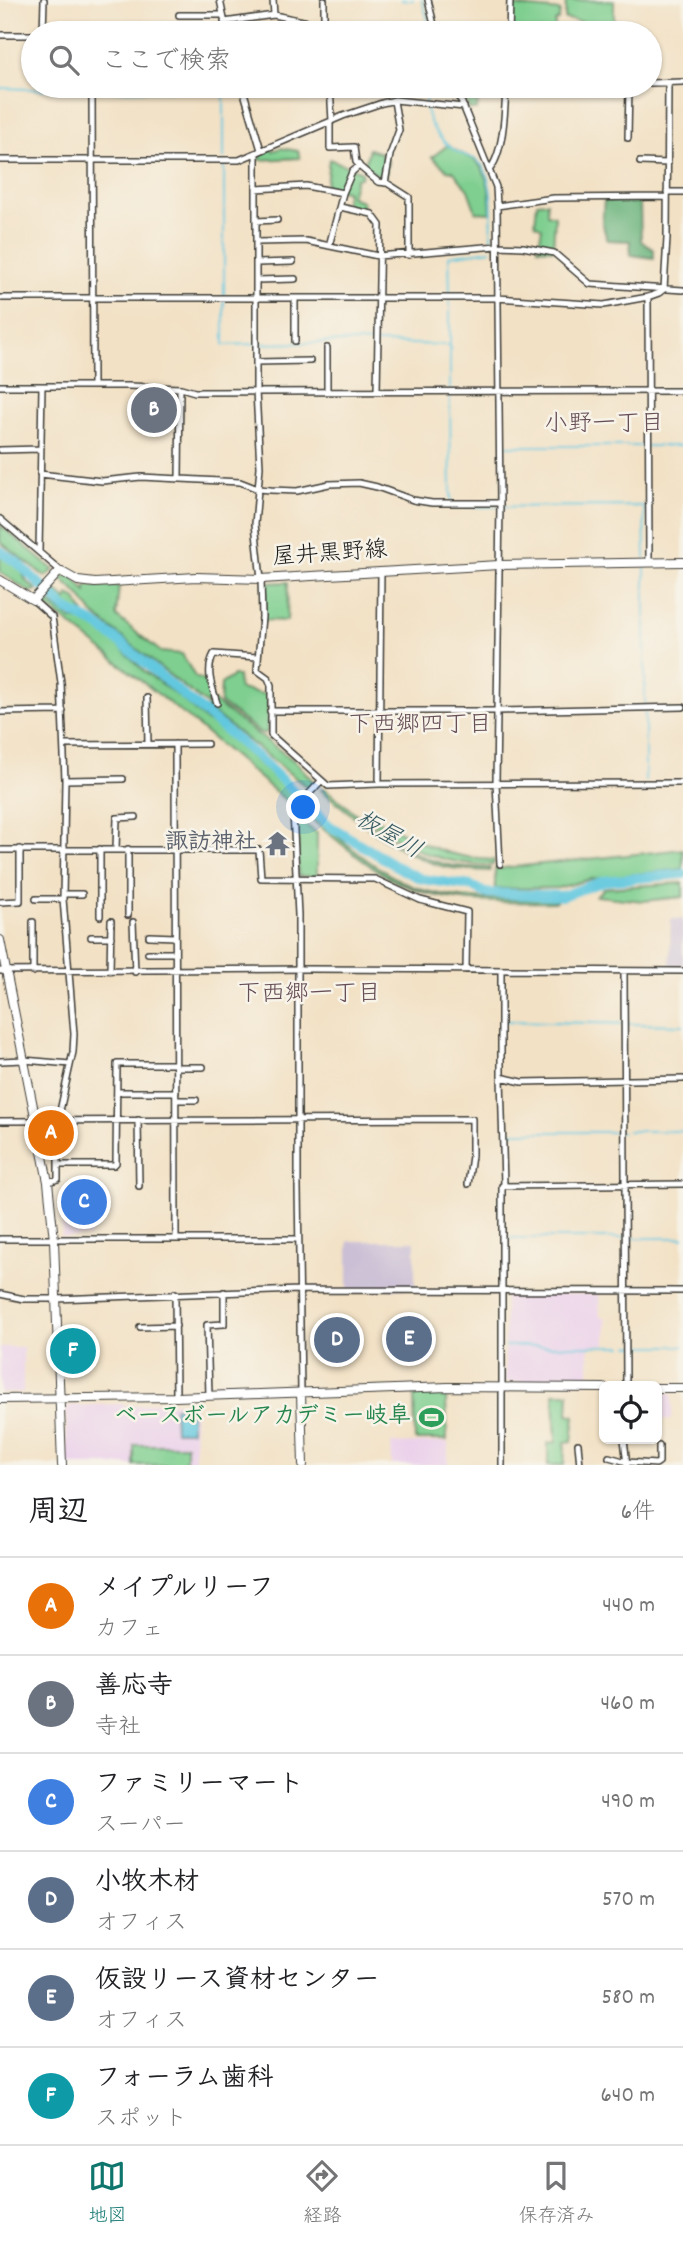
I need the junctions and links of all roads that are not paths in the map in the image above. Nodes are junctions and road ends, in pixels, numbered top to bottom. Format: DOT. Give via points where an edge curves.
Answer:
graph roads {
  1 [pos="44,0"];
  2 [pos="220,0"];
  3 [pos="273,0"];
  4 [pos="324,0"];
  5 [pos="428,0"];
  6 [pos="510,0"];
  7 [pos="179,15"];
  8 [pos="223,15"];
  9 [pos="274,15"];
  10 [pos="43,21"];
  11 [pos="224,21"];
  12 [pos="231,21"];
  13 [pos="299,21"];
  14 [pos="323,21"];
  15 [pos="433,21"];
  16 [pos="509,21"];
  17 [pos="0,35"];
  18 [pos="21,35"];
  19 [pos="683,82"];
  20 [pos="662,83"];
  21 [pos="668,83"];
  22 [pos="92,98"];
  23 [pos="245,98"];
  24 [pos="330,98"];
  25 [pos="460,98"];
  26 [pos="505,98"];
  27 [pos="629,98"];
  28 [pos="394,101"];
  29 [pos="464,107"];
  30 [pos="331,121"];
  31 [pos="628,138"];
  32 [pos="258,152"];
  33 [pos="0,160"];
  34 [pos="93,160"];
  35 [pos="640,162"];
  36 [pos="667,163"];
  37 [pos="359,166"];
  38 [pos="489,170"];
  39 [pos="386,183"];
  40 [pos="256,189"];
  41 [pos="683,192"];
  42 [pos="343,193"];
  43 [pos="667,195"];
  44 [pos="497,206"];
  45 [pos="340,207"];
  46 [pos="256,220"];
  47 [pos="276,220"];
  48 [pos="257,242"];
  49 [pos="330,246"];
  50 [pos="497,246"];
  51 [pos="409,255"];
  52 [pos="378,256"];
  53 [pos="293,262"];
  54 [pos="257,263"];
  55 [pos="257,279"];
  56 [pos="295,279"];
  57 [pos="664,289"];
  58 [pos="683,290"];
  59 [pos="648,297"];
  60 [pos="0,298"];
  61 [pos="93,298"];
  62 [pos="257,298"];
  63 [pos="295,298"];
  64 [pos="378,298"];
  65 [pos="498,298"];
  66 [pos="295,341"];
  67 [pos="327,348"];
  68 [pos="310,361"];
  69 [pos="257,362"];
  70 [pos="0,386"];
  71 [pos="42,386"];
  72 [pos="93,386"];
  73 [pos="180,388"];
  74 [pos="256,391"];
  75 [pos="327,391"];
  76 [pos="377,391"];
  77 [pos="649,391"];
  78 [pos="683,391"];
  79 [pos="497,392"];
  80 [pos="40,449"];
  81 [pos="0,450"];
  82 [pos="40,474"];
  83 [pos="179,478"];
  84 [pos="258,489"];
  85 [pos="500,503"];
  86 [pos="0,519"];
  87 [pos="39,551"];
  88 [pos="649,562"];
  89 [pos="683,562"];
  90 [pos="499,565"];
  91 [pos="381,571"];
  92 [pos="60,573"];
  93 [pos="261,579"];
  94 [pos="0,580"];
  95 [pos="34,600"];
  96 [pos="257,657"];
  97 [pos="147,698"];
  98 [pos="216,703"];
  99 [pos="683,707"];
  100 [pos="379,710"];
  101 [pos="63,711"];
  102 [pos="270,711"];
  103 [pos="498,711"];
  104 [pos="0,712"];
  105 [pos="148,744"];
  106 [pos="175,744"];
  107 [pos="208,744"];
  108 [pos="64,745"];
  109 [pos="123,779"];
  110 [pos="65,780"];
  111 [pos="320,783"];
  112 [pos="496,783"];
  113 [pos="683,783"];
  114 [pos="379,784"];
  115 [pos="136,817"];
  116 [pos="20,849"];
  117 [pos="64,849"];
  118 [pos="100,849"];
  119 [pos="116,849"];
  120 [pos="128,849"];
  121 [pos="176,849"];
  122 [pos="0,850"];
  123 [pos="500,864"];
  124 [pos="296,879"];
  125 [pos="82,894"];
  126 [pos="63,897"];
  127 [pos="36,899"];
  128 [pos="0,902"];
  129 [pos="128,915"];
  130 [pos="100,916"];
  131 [pos="111,921"];
  132 [pos="33,922"];
  133 [pos="133,922"];
  134 [pos="149,936"];
  135 [pos="91,937"];
  136 [pos="111,937"];
  137 [pos="175,937"];
  138 [pos="0,940"];
  139 [pos="148,953"];
  140 [pos="175,953"];
  141 [pos="298,970"];
  142 [pos="466,970"];
  143 [pos="3,971"];
  144 [pos="68,971"];
  145 [pos="110,971"];
  146 [pos="176,971"];
  147 [pos="501,971"];
  148 [pos="683,971"];
  149 [pos="33,972"];
  150 [pos="135,972"];
  151 [pos="624,972"];
  152 [pos="24,1060"];
  153 [pos="0,1061"];
  154 [pos="71,1064"];
  155 [pos="176,1065"];
  156 [pos="203,1067"];
  157 [pos="501,1077"];
  158 [pos="625,1078"];
  159 [pos="683,1079"];
  160 [pos="176,1091"];
  161 [pos="117,1092"];
  162 [pos="177,1100"];
  163 [pos="196,1100"];
  164 [pos="177,1119"];
  165 [pos="58,1120"];
  166 [pos="117,1120"];
  167 [pos="138,1120"];
  168 [pos="298,1120"];
  169 [pos="0,1121"];
  170 [pos="36,1121"];
  171 [pos="58,1165"];
  172 [pos="48,1182"];
  173 [pos="468,1184"];
  174 [pos="626,1184"];
  175 [pos="683,1184"];
  176 [pos="139,1186"];
  177 [pos="502,1186"];
  178 [pos="0,1239"];
  179 [pos="176,1239"];
  180 [pos="298,1239"];
  181 [pos="54,1240"];
  182 [pos="299,1290"];
  183 [pos="683,1291"];
  184 [pos="224,1292"];
  185 [pos="502,1292"];
  186 [pos="625,1292"];
  187 [pos="176,1293"];
  188 [pos="0,1294"];
  189 [pos="56,1299"];
  190 [pos="176,1326"];
  191 [pos="140,1327"];
  192 [pos="626,1381"];
  193 [pos="502,1387"];
  194 [pos="599,1388"];
  195 [pos="662,1388"];
  196 [pos="683,1388"];
  197 [pos="301,1393"];
  198 [pos="209,1396"];
  199 [pos="176,1397"];
  200 [pos="60,1398"];
  201 [pos="0,1399"];
  202 [pos="578,1444"];
  203 [pos="625,1444"];
  204 [pos="659,1446"];
  205 [pos="608,1457"];
  206 [pos="627,1464"];
  207 [pos="62,1465"];
  208 [pos="303,1465"];
  209 [pos="502,1465"];
  210 [pos="580,1465"];
  1 -- 10 [label="street"];
  2 -- 8 [label="street"];
  3 -- 9 [label="street"];
  4 -- 14 [label="street"];
  5 -- 15 [label="street"];
  6 -- 16 [label="street"];
  7 -- 8 [label="street"];
  8 -- 11 [label="street"];
  9 -- 12 [label="street"];
  9 -- 13 [label="street"];
  17 -- 18 [label="street"];
  19 -- 21 [label="street"];
  20 -- 21 [label="street"];
  21 -- 36 [label="street"];
  22 -- 34 [label="street"];
  23 -- 32 [label="street"];
  24 -- 30 [label="street"];
  25 -- 29 [label="street"];
  26 -- 38 [label="street" via="501,138"];
  27 -- 31 [label="street"];
  28 -- 29 [label="street"];
  28 -- 30 [label="street"];
  28 -- 39 [label="street" via="399,130"];
  29 -- 38 [label="street"];
  30 -- 32 [label="street"];
  30 -- 37 [label="street" via="330,148 354,147"];
  32 -- 34 [label="street" via="239,160"];
  32 -- 40 [label="street"];
  33 -- 34 [label="street"];
  34 -- 61 [label="street"];
  35 -- 36 [label="street"];
  36 -- 43 [label="street"];
  37 -- 39 [label="street"];
  37 -- 42 [label="street"];
  38 -- 44 [label="street"];
  39 -- 51 [label="street" via="409,197"];
  40 -- 42 [label="street" via="306,187"];
  40 -- 46 [label="street"];
  41 -- 43 [label="street"];
  42 -- 45 [label="street"];
  43 -- 44 [label="street" via="554,198"];
  43 -- 57 [label="street"];
  44 -- 50 [label="street"];
  45 -- 49 [label="street"];
  45 -- 52 [label="street" via="376,218 380,225"];
  46 -- 47 [label="street"];
  46 -- 48 [label="street"];
  48 -- 49 [label="street" via="306,241"];
  48 -- 54 [label="street"];
  49 -- 52 [label="street"];
  50 -- 51 [label="street"];
  50 -- 57 [label="street" via="554,253 590,284"];
  50 -- 65 [label="street"];
  51 -- 52 [label="street"];
  52 -- 64 [label="street"];
  53 -- 54 [label="street"];
  54 -- 55 [label="street"];
  55 -- 56 [label="street"];
  55 -- 62 [label="street"];
  57 -- 58 [label="street"];
  57 -- 59 [label="street"];
  59 -- 65 [label="street" via="604,305"];
  59 -- 77 [label="street"];
  60 -- 61 [label="street"];
  61 -- 62 [label="street"];
  61 -- 72 [label="street"];
  62 -- 63 [label="street"];
  62 -- 69 [label="street"];
  63 -- 64 [label="street"];
  63 -- 66 [label="street"];
  64 -- 65 [label="street"];
  64 -- 76 [label="street"];
  65 -- 79 [label="street"];
  67 -- 75 [label="street"];
  68 -- 69 [label="street"];
  69 -- 74 [label="street"];
  70 -- 71 [label="street"];
  71 -- 72 [label="street"];
  71 -- 80 [label="street"];
  72 -- 73 [label="street"];
  73 -- 74 [label="street"];
  73 -- 83 [label="street"];
  74 -- 75 [label="street"];
  74 -- 84 [label="street"];
  75 -- 76 [label="street"];
  76 -- 79 [label="street"];
  77 -- 78 [label="street"];
  77 -- 79 [label="street"];
  77 -- 88 [label="street"];
  79 -- 85 [label="street"];
  80 -- 81 [label="street"];
  80 -- 82 [label="street"];
  82 -- 83 [label="street" via="102,481"];
  82 -- 87 [label="street"];
  83 -- 84 [label="street" via="240,482"];
  84 -- 85 [label="street" via="297,491 359,483 432,503"];
  84 -- 93 [label="street"];
  85 -- 90 [label="street"];
  86 -- 87 [label="street"];
  87 -- 92 [label="street"];
  88 -- 89 [label="street, 屋井黒野線"];
  88 -- 90 [label="street, 屋井黒野線"];
  90 -- 91 [label="street, 屋井黒野線"];
  90 -- 103 [label="street"];
  91 -- 93 [label="street, 屋井黒野線"];
  91 -- 100 [label="street"];
  92 -- 93 [label="street, 屋井黒野線" via="95,583 195,577"];
  92 -- 95 [label="street"];
  93 -- 96 [label="street"];
  94 -- 95 [label="street"];
  95 -- 101 [label="street" via="51,617"];
  96 -- 98 [label="street" via="214,654 210,679"];
  96 -- 102 [label="street" via="257,670 271,685"];
  97 -- 105 [label="street"];
  99 -- 103 [label="street"];
  100 -- 102 [label="street"];
  100 -- 103 [label="street"];
  100 -- 114 [label="street"];
  101 -- 104 [label="street"];
  101 -- 108 [label="street"];
  102 -- 111 [label="street" via="271,734"];
  103 -- 112 [label="street"];
  105 -- 106 [label="street"];
  105 -- 108 [label="street"];
  106 -- 107 [label="street"];
  106 -- 121 [label="street"];
  108 -- 110 [label="street"];
  109 -- 110 [label="street"];
  110 -- 117 [label="street"];
  111 -- 114 [label="street"];
  111 -- 124 [label="street" via="293,811"];
  112 -- 113 [label="street"];
  112 -- 114 [label="street"];
  112 -- 123 [label="street"];
  115 -- 119 [label="street" via="117,818"];
  116 -- 117 [label="street"];
  116 -- 122 [label="street"];
  116 -- 128 [label="street" via="20,901"];
  117 -- 118 [label="street"];
  117 -- 126 [label="street"];
  118 -- 119 [label="street"];
  118 -- 130 [label="street"];
  119 -- 120 [label="street"];
  120 -- 121 [label="street"];
  120 -- 129 [label="street"];
  121 -- 124 [label="street" via="259,850 261,878"];
  121 -- 137 [label="street"];
  124 -- 141 [label="street"];
  124 -- 142 [label="street" via="376,879 420,900 467,912"];
  125 -- 126 [label="street"];
  126 -- 127 [label="street"];
  126 -- 144 [label="street"];
  131 -- 136 [label="street"];
  132 -- 149 [label="street"];
  133 -- 150 [label="street"];
  134 -- 137 [label="street"];
  135 -- 136 [label="street"];
  136 -- 145 [label="street"];
  137 -- 140 [label="street"];
  138 -- 143 [label="street"];
  139 -- 140 [label="street"];
  140 -- 146 [label="street"];
  141 -- 142 [label="street"];
  141 -- 146 [label="street"];
  141 -- 168 [label="street"];
  142 -- 147 [label="street"];
  143 -- 149 [label="street"];
  143 -- 152 [label="street"];
  144 -- 145 [label="street"];
  144 -- 149 [label="street"];
  144 -- 154 [label="street" via="74,1034"];
  145 -- 150 [label="street"];
  146 -- 150 [label="street"];
  146 -- 155 [label="street"];
  147 -- 151 [label="street"];
  147 -- 157 [label="street"];
  148 -- 151 [label="street"];
  151 -- 158 [label="street"];
  152 -- 153 [label="street"];
  152 -- 154 [label="street"];
  152 -- 170 [label="street"];
  154 -- 165 [label="street"];
  155 -- 156 [label="street"];
  155 -- 160 [label="street"];
  155 -- 161 [label="street" via="117,1064"];
  157 -- 158 [label="street" via="522,1082"];
  157 -- 177 [label="street"];
  158 -- 159 [label="street"];
  158 -- 174 [label="street"];
  160 -- 161 [label="street"];
  160 -- 162 [label="street"];
  161 -- 166 [label="street"];
  162 -- 163 [label="street"];
  162 -- 164 [label="street"];
  164 -- 167 [label="street"];
  164 -- 168 [label="street"];
  164 -- 179 [label="street"];
  165 -- 166 [label="street"];
  165 -- 170 [label="street"];
  165 -- 171 [label="street"];
  166 -- 167 [label="street"];
  166 -- 171 [label="street" via="114,1165"];
  167 -- 176 [label="street"];
  168 -- 173 [label="street" via="472,1119"];
  168 -- 180 [label="street"];
  169 -- 170 [label="street"];
  170 -- 172 [label="street"];
  171 -- 172 [label="street" via="58,1179"];
  172 -- 181 [label="street"];
  174 -- 175 [label="street"];
  174 -- 177 [label="street"];
  174 -- 186 [label="street"];
  177 -- 185 [label="street"];
  178 -- 181 [label="street"];
  179 -- 180 [label="street"];
  179 -- 181 [label="street"];
  180 -- 182 [label="street"];
  181 -- 189 [label="street"];
  182 -- 184 [label="street"];
  182 -- 185 [label="street"];
  182 -- 197 [label="street"];
  183 -- 186 [label="street"];
  184 -- 187 [label="street"];
  184 -- 198 [label="street" via="224,1325 207,1325"];
  185 -- 186 [label="street"];
  185 -- 193 [label="street"];
  186 -- 192 [label="street"];
  187 -- 189 [label="street"];
  187 -- 190 [label="street"];
  188 -- 189 [label="street"];
  189 -- 200 [label="street"];
  190 -- 191 [label="street"];
  190 -- 199 [label="street"];
  193 -- 194 [label="street"];
  193 -- 197 [label="street"];
  193 -- 209 [label="street"];
  195 -- 196 [label="street"];
  197 -- 198 [label="street"];
  197 -- 208 [label="street"];
  198 -- 199 [label="street"];
  199 -- 200 [label="street"];
  200 -- 201 [label="street"];
  200 -- 207 [label="street"];
  202 -- 210 [label="street"];
  203 -- 206 [label="street"];
  204 -- 206 [label="street" via="658,1464"];
  205 -- 206 [label="street"];
}
